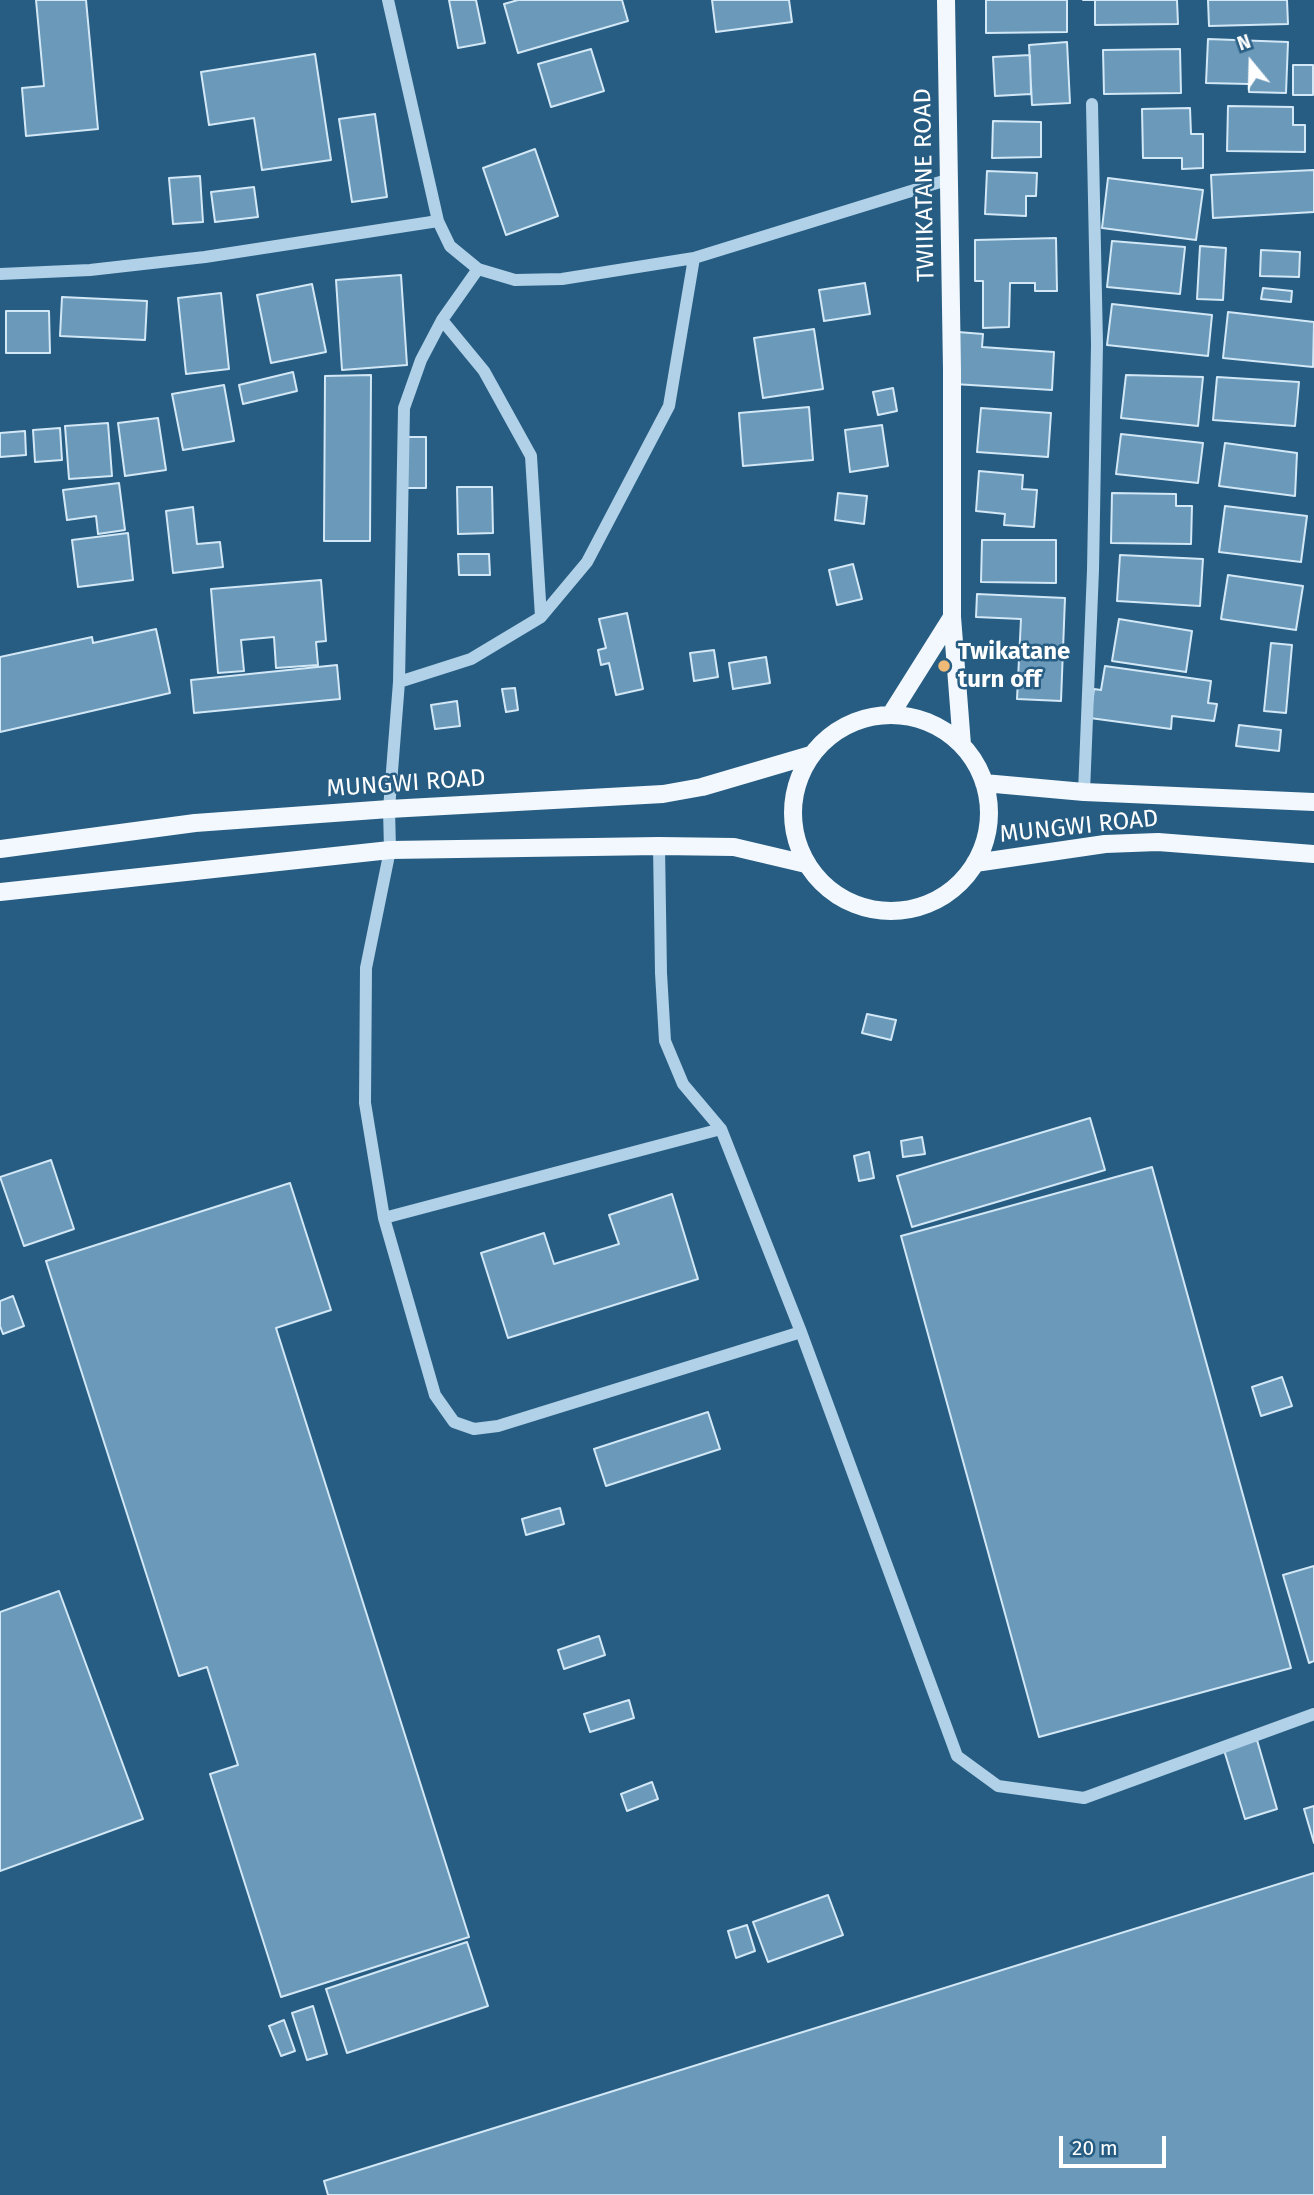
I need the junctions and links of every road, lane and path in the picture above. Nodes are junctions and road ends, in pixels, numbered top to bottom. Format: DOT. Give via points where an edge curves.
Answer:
graph roads {
  1 [pos="388,0"];
  2 [pos="946,0"];
  3 [pos="1093,104"];
  4 [pos="950,179"];
  5 [pos="438,222"];
  6 [pos="694,258"];
  7 [pos="478,269"];
  8 [pos="0,274"];
  9 [pos="442,320"];
  10 [pos="541,617"];
  11 [pos="951,617"];
  12 [pos="399,682"];
  13 [pos="891,715"];
  14 [pos="961,745"];
  15 [pos="811,754"];
  16 [pos="984,783"];
  17 [pos="1084,792"];
  18 [pos="1314,802"];
  19 [pos="390,809"];
  20 [pos="659,846"];
  21 [pos="0,849"];
  22 [pos="390,850"];
  23 [pos="1314,855"];
  24 [pos="975,863"];
  25 [pos="806,864"];
  26 [pos="0,892"];
  27 [pos="721,1129"];
  28 [pos="384,1218"];
  29 [pos="801,1332"];
  30 [pos="1314,1714"];
  1 -- 5 [label="street"];
  2 -- 4 [label="main road, TWIIKATANE ROAD"];
  3 -- 17 [label="street" via="1097,344"];
  4 -- 6 [label="street"];
  4 -- 11 [label="main road, TWIIKATANE ROAD"];
  5 -- 7 [label="street" via="450,246"];
  5 -- 8 [label="street" via="192,259"];
  6 -- 7 [label="street" via="562,279 515,280"];
  6 -- 10 [label="street" via="669,405 587,562"];
  7 -- 9 [label="street"];
  9 -- 10 [label="street" via="484,371 531,456"];
  9 -- 12 [label="street" via="404,408"];
  10 -- 12 [label="street" via="471,659"];
  11 -- 13 [label="main road"];
  11 -- 14 [label="main road, TWIIKATANE ROAD"];
  12 -- 19 [label="street"];
  13 -- 14 [label="main road" via="917,718"];
  13 -- 15 [label="main road" via="861,719 834,733"];
  14 -- 16 [label="main road"];
  15 -- 19 [label="main road, MUNGWI ROAD" via="663,794"];
  15 -- 25 [label="main road" via="798,780 792,809 795,837"];
  16 -- 17 [label="main road, MUNGWI ROAD"];
  16 -- 24 [label="main road" via="988,823"];
  17 -- 18 [label="main road, MUNGWI ROAD"];
  19 -- 21 [label="main road, MUNGWI ROAD" via="195,823"];
  19 -- 22 [label="street"];
  20 -- 22 [label="main road"];
  20 -- 25 [label="main road" via="734,847"];
  20 -- 27 [label="street" via="665,1041 683,1084"];
  22 -- 26 [label="main road"];
  22 -- 28 [label="street" via="366,968 365,1102"];
  23 -- 24 [label="main road, MUNGWI ROAD" via="1158,842 1105,844"];
  24 -- 25 [label="main road" via="954,888 924,905 891,911 858,906 829,890"];
  27 -- 28 [label="street"];
  27 -- 29 [label="street"];
  28 -- 29 [label="street" via="435,1395 454,1422 474,1429 498,1426"];
  29 -- 30 [label="street" via="957,1756 998,1786 1084,1798"];
}
